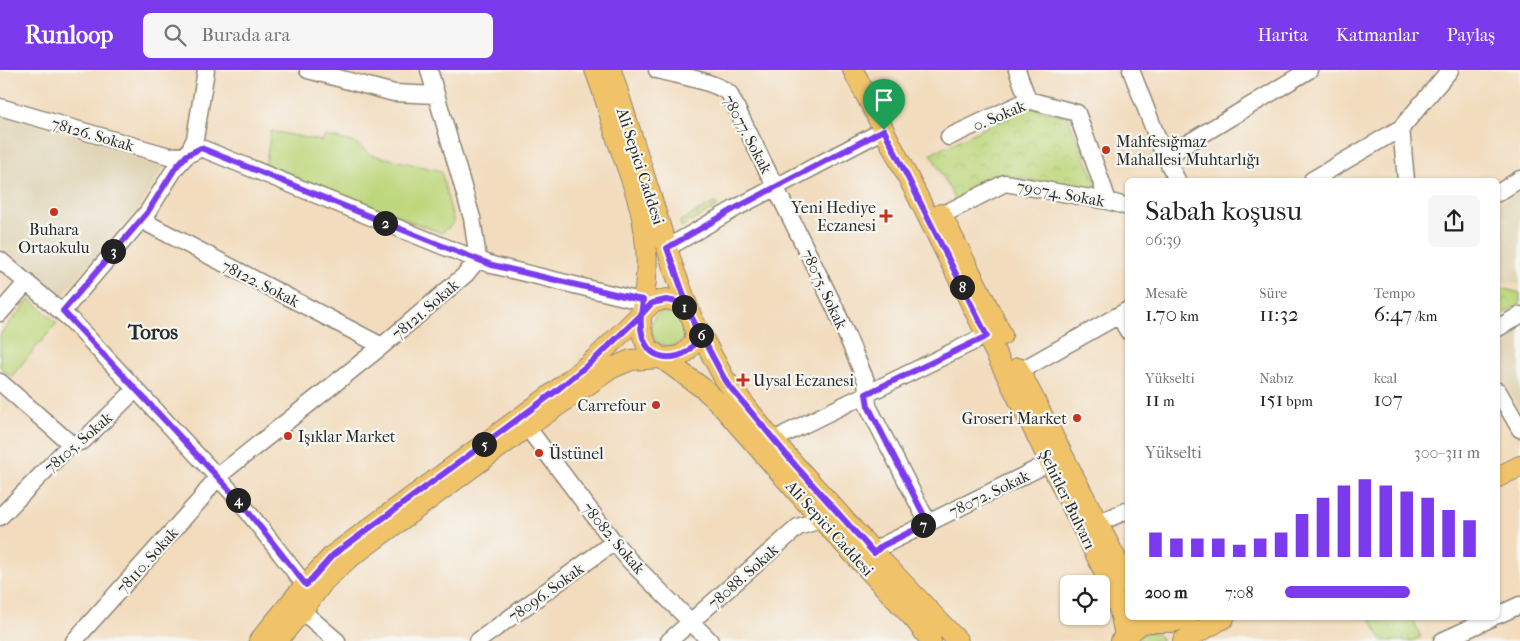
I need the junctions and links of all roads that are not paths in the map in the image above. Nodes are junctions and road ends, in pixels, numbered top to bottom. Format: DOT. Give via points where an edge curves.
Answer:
graph roads {
  1 [pos="206,70"];
  2 [pos="308,70"];
  3 [pos="430,70"];
  4 [pos="598,70"];
  5 [pos="657,70"];
  6 [pos="853,70"];
  7 [pos="868,70"];
  8 [pos="1017,70"];
  9 [pos="1131,70"];
  10 [pos="1309,70"];
  11 [pos="1451,72"];
  12 [pos="1288,75"];
  13 [pos="715,77"];
  14 [pos="436,95"];
  15 [pos="1028,100"];
  16 [pos="0,108"];
  17 [pos="1401,128"];
  18 [pos="884,130"];
  19 [pos="949,137"];
  20 [pos="187,155"];
  21 [pos="1165,157"];
  22 [pos="1176,178"];
  23 [pos="1315,178"];
  24 [pos="1406,178"];
  25 [pos="1520,179"];
  26 [pos="776,187"];
  27 [pos="1500,192"];
  28 [pos="1108,200"];
  29 [pos="1125,206"];
  30 [pos="942,216"];
  31 [pos="141,220"];
  32 [pos="667,248"];
  33 [pos="478,259"];
  34 [pos="0,260"];
  35 [pos="27,282"];
  36 [pos="642,307"];
  37 [pos="63,311"];
  38 [pos="1124,312"];
  39 [pos="0,313"];
  40 [pos="1520,315"];
  41 [pos="692,318"];
  42 [pos="1500,327"];
  43 [pos="987,336"];
  44 [pos="382,346"];
  45 [pos="661,357"];
  46 [pos="1020,371"];
  47 [pos="0,382"];
  48 [pos="135,390"];
  49 [pos="866,394"];
  50 [pos="1500,394"];
  51 [pos="527,427"];
  52 [pos="1520,429"];
  53 [pos="774,441"];
  54 [pos="71,444"];
  55 [pos="1520,454"];
  56 [pos="1051,462"];
  57 [pos="1500,464"];
  58 [pos="1520,466"];
  59 [pos="1500,476"];
  60 [pos="217,477"];
  61 [pos="1125,511"];
  62 [pos="0,517"];
  63 [pos="820,517"];
  64 [pos="928,523"];
  65 [pos="1097,524"];
  66 [pos="614,542"];
  67 [pos="874,553"];
  68 [pos="1125,576"];
  69 [pos="306,585"];
  70 [pos="1520,605"];
  71 [pos="302,610"];
  72 [pos="1500,614"];
  73 [pos="1152,620"];
  74 [pos="1156,620"];
  75 [pos="1161,620"];
  76 [pos="1180,620"];
  77 [pos="1220,620"];
  78 [pos="1488,620"];
  79 [pos="691,622"];
  80 [pos="1124,640"];
  81 [pos="74,641"];
  82 [pos="259,641"];
  83 [pos="277,641"];
  84 [pos="337,641"];
  85 [pos="478,641"];
  86 [pos="669,641"];
  87 [pos="710,641"];
  88 [pos="931,641"];
  89 [pos="958,641"];
  90 [pos="1171,641"];
  91 [pos="1183,641"];
  92 [pos="1442,641"];
  1 -- 20 [label="street" via="195,139"];
  2 -- 14 [label="street" via="394,92"];
  3 -- 14 [label="street"];
  4 -- 32 [label="main road, Ali Sepici Caddesi" via="654,205"];
  4 -- 36 [label="main road, Ali Sepici Caddesi" via="637,196 646,238"];
  5 -- 13 [label="street, 78077. Sokak"];
  6 -- 18 [label="main road, Şehitler Bulvarı"];
  7 -- 30 [label="main road, Şehitler Bulvarı"];
  8 -- 15 [label="street"];
  9 -- 21 [label="street"];
  10 -- 12 [label="street"];
  11 -- 17 [label="street"];
  12 -- 21 [label="street"];
  13 -- 26 [label="street, 78077. Sokak" via="729,93"];
  14 -- 33 [label="street" via="472,218"];
  15 -- 19 [label="street, 0. Sokak"];
  15 -- 28 [label="street, 0. Sokak" via="1076,113"];
  16 -- 20 [label="street, 78126. Sokak" via="169,156"];
  17 -- 23 [label="street"];
  17 -- 24 [label="street"];
  18 -- 26 [label="street"];
  18 -- 43 [label="main road, Şehitler Bulvarı"];
  20 -- 31 [label="street"];
  20 -- 33 [label="street, 78126. Sokak" via="201,148"];
  21 -- 22 [label="street"];
  25 -- 27 [label="street"];
  26 -- 32 [label="street"];
  26 -- 49 [label="street, 78075. Sokak" via="836,310 866,381"];
  28 -- 29 [label="street, 79074. Sokak"];
  28 -- 30 [label="street, 79074. Sokak" via="1005,183"];
  30 -- 46 [label="main road, Şehitler Bulvarı"];
  31 -- 37 [label="street"];
  31 -- 44 [label="street, 78122. Sokak"];
  32 -- 41 [label="main road, Ali Sepici Caddesi"];
  33 -- 36 [label="street, 78126. Sokak" via="632,298"];
  33 -- 44 [label="street, 78121. Sokak" via="466,274"];
  34 -- 35 [label="street"];
  35 -- 37 [label="street"];
  35 -- 39 [label="street"];
  36 -- 41 [label="main road" via="666,300 678,302"];
  36 -- 45 [label="main road" via="642,336 649,349"];
  36 -- 69 [label="main road" via="596,358 333,555"];
  37 -- 48 [label="street"];
  38 -- 46 [label="street"];
  40 -- 42 [label="street"];
  41 -- 45 [label="main road" via="696,337 692,345 684,354"];
  41 -- 53 [label="main road, Ali Sepici Caddesi" via="724,378"];
  43 -- 49 [label="street"];
  43 -- 56 [label="main road, Şehitler Bulvarı"];
  44 -- 60 [label="street, 78121. Sokak"];
  45 -- 51 [label="main road" via="631,360 612,368"];
  45 -- 63 [label="main road, Ali Sepici Caddesi" via="718,402"];
  46 -- 65 [label="main road, Şehitler Bulvarı"];
  47 -- 54 [label="street"];
  48 -- 54 [label="street, 78105. Sokak" via="83,441"];
  48 -- 60 [label="street"];
  49 -- 53 [label="street"];
  49 -- 64 [label="street, 78075. Sokak" via="868,406"];
  50 -- 52 [label="street"];
  51 -- 66 [label="street, 78082. Sokak"];
  51 -- 71 [label="main road" via="347,560 324,580"];
  53 -- 67 [label="main road, Ali Sepici Caddesi"];
  54 -- 62 [label="street, 78105. Sokak"];
  55 -- 57 [label="main road"];
  56 -- 64 [label="street, 78072. Sokak"];
  56 -- 80 [label="main road, Şehitler Bulvarı" via="1110,585 1120,612"];
  58 -- 59 [label="main road"];
  60 -- 69 [label="street"];
  60 -- 81 [label="street, 78110. Sokak"];
  61 -- 65 [label="street"];
  63 -- 79 [label="street, 78088. Sokak" via="798,527"];
  63 -- 88 [label="main road, Ali Sepici Caddesi"];
  64 -- 67 [label="street, 78072. Sokak"];
  65 -- 68 [label="main road, Şehitler Bulvarı"];
  66 -- 79 [label="street, 78082. Sokak"];
  66 -- 85 [label="street, 78096. Sokak"];
  67 -- 89 [label="main road, Ali Sepici Caddesi"];
  69 -- 82 [label="main road"];
  70 -- 72 [label="street"];
  71 -- 83 [label="main road"];
  71 -- 84 [label="street"];
  73 -- 80 [label="main road" via="1139,624"];
  74 -- 90 [label="main road" via="1166,629"];
  75 -- 76 [label="main road"];
  77 -- 91 [label="main road"];
  78 -- 92 [label="street"];
  79 -- 86 [label="street, 78088. Sokak"];
  79 -- 87 [label="street, 78082. Sokak"];
}
